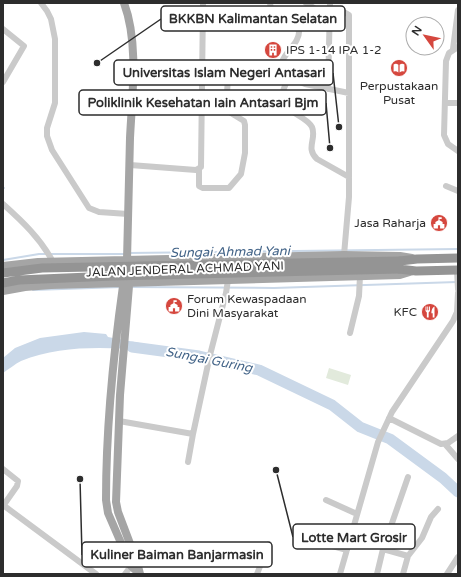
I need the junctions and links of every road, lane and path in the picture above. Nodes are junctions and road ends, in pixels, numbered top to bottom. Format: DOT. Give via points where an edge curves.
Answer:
graph roads {
  1 [pos="41,3"];
  2 [pos="124,3"];
  3 [pos="202,3"];
  4 [pos="270,3"];
  5 [pos="306,3"];
  6 [pos="330,6"];
  7 [pos="458,10"];
  8 [pos="330,18"];
  9 [pos="3,29"];
  10 [pos="456,48"];
  11 [pos="134,75"];
  12 [pos="202,75"];
  13 [pos="288,78"];
  14 [pos="3,82"];
  15 [pos="328,89"];
  16 [pos="349,93"];
  17 [pos="445,103"];
  18 [pos="458,103"];
  19 [pos="458,151"];
  20 [pos="130,165"];
  21 [pos="200,169"];
  22 [pos="349,177"];
  23 [pos="446,186"];
  24 [pos="458,191"];
  25 [pos="3,204"];
  26 [pos="128,214"];
  27 [pos="344,253"];
  28 [pos="50,256"];
  29 [pos="127,256"];
  30 [pos="171,258"];
  31 [pos="458,258"];
  32 [pos="416,259"];
  33 [pos="80,262"];
  34 [pos="400,265"];
  35 [pos="3,266"];
  36 [pos="416,271"];
  37 [pos="457,272"];
  38 [pos="3,273"];
  39 [pos="360,276"];
  40 [pos="171,282"];
  41 [pos="3,283"];
  42 [pos="228,283"];
  43 [pos="78,284"];
  44 [pos="125,288"];
  45 [pos="458,288"];
  46 [pos="3,291"];
  47 [pos="458,293"];
  48 [pos="350,333"];
  49 [pos="119,350"];
  50 [pos="389,418"];
  51 [pos="119,421"];
  52 [pos="193,434"];
  53 [pos="458,436"];
  54 [pos="445,444"];
  55 [pos="458,459"];
  56 [pos="188,462"];
  57 [pos="3,469"];
  58 [pos="408,477"];
  59 [pos="326,500"];
  60 [pos="3,506"];
  61 [pos="438,510"];
  62 [pos="357,514"];
  63 [pos="307,539"];
  64 [pos="269,544"];
  65 [pos="384,549"];
  66 [pos="347,550"];
  67 [pos="408,556"];
  68 [pos="458,557"];
  69 [pos="134,564"];
  70 [pos="96,574"];
  71 [pos="125,574"];
  72 [pos="140,574"];
  73 [pos="258,574"];
  74 [pos="340,574"];
  75 [pos="377,574"];
  76 [pos="403,574"];
  77 [pos="447,574"];
  1 -- 26 [label="street" via="51,19 55,39 56,103 46,128 48,142 89,208 99,212"];
  2 -- 11 [label="main road" via="131,28"];
  3 -- 12 [label="street"];
  4 -- 13 [label="street" via="272,15 299,30 298,37 281,65 283,74"];
  5 -- 8 [label="street"];
  6 -- 8 [label="street"];
  6 -- 16 [label="street" via="344,12 349,18"];
  7 -- 10 [label="street"];
  8 -- 15 [label="street"];
  9 -- 14 [label="street" via="24,46"];
  10 -- 17 [label="street" via="449,53 446,61"];
  11 -- 12 [label="street"];
  11 -- 20 [label="main road"];
  12 -- 21 [label="street"];
  12 -- 21 [label="street" via="228,78 226,110 245,123 245,154 241,174 228,188 201,188"];
  13 -- 15 [label="street"];
  13 -- 22 [label="street" via="281,97 283,102 311,125 313,156"];
  15 -- 16 [label="street"];
  16 -- 22 [label="street"];
  17 -- 18 [label="street"];
  17 -- 19 [label="street" via="446,140"];
  20 -- 21 [label="street"];
  20 -- 26 [label="main road"];
  22 -- 27 [label="street"];
  23 -- 24 [label="street"];
  25 -- 28 [label="street" via="23,223"];
  26 -- 29 [label="main road"];
  27 -- 30 [label="main road, JALAN JENDERAL ACHMAD YANI"];
  27 -- 32 [label="main road, JALAN JENDERAL ACHMAD YANI"];
  28 -- 33 [label="main road, JALAN JENDERAL ACHMAD YANI"];
  28 -- 35 [label="main road, JALAN JENDERAL ACHMAD YANI" via="38,262"];
  29 -- 30 [label="main road, JALAN JENDERAL ACHMAD YANI"];
  29 -- 33 [label="main road, JALAN JENDERAL ACHMAD YANI"];
  29 -- 44 [label="main road"];
  30 -- 40 [label="main road" via="157,266 155,271"];
  31 -- 32 [label="highway, JALAN JENDERAL ACHMAD YANI"];
  32 -- 34 [label="highway, JALAN JENDERAL ACHMAD YANI"];
  33 -- 43 [label="main road" via="96,265 102,271 99,277"];
  34 -- 36 [label="highway, JALAN JENDERAL ACHMAD YANI"];
  34 -- 38 [label="highway, bridge" via="42,268"];
  34 -- 41 [label="highway, bridge" via="19,280"];
  36 -- 37 [label="highway, JALAN JENDERAL ACHMAD YANI"];
  36 -- 39 [label="main road, JALAN JENDERAL ACHMAD YANI" via="400,275"];
  37 -- 45 [label="street"];
  39 -- 42 [label="main road, JALAN JENDERAL ACHMAD YANI"];
  39 -- 48 [label="street" via="359,296"];
  40 -- 42 [label="main road, JALAN JENDERAL ACHMAD YANI"];
  40 -- 44 [label="main road, JALAN JENDERAL ACHMAD YANI"];
  42 -- 52 [label="street"];
  43 -- 44 [label="main road, JALAN JENDERAL ACHMAD YANI"];
  43 -- 46 [label="main road, JALAN JENDERAL ACHMAD YANI"];
  44 -- 49 [label="main road" via="116,336"];
  44 -- 49 [label="main road" via="125,337"];
  47 -- 50 [label="street" via="457,312 453,321"];
  49 -- 51 [label="main road"];
  49 -- 69 [label="main road" via="110,395 106,500 108,513"];
  50 -- 54 [label="street"];
  50 -- 62 [label="street" via="378,442"];
  51 -- 52 [label="street"];
  51 -- 69 [label="main road" via="116,502"];
  52 -- 56 [label="street"];
  53 -- 54 [label="street"];
  54 -- 55 [label="street"];
  57 -- 60 [label="street" via="18,481"];
  58 -- 65 [label="street"];
  59 -- 62 [label="street"];
  60 -- 70 [label="street"];
  61 -- 67 [label="street" via="431,517 422,538"];
  62 -- 66 [label="street"];
  63 -- 66 [label="street"];
  64 -- 73 [label="street"];
  65 -- 67 [label="street"];
  65 -- 75 [label="street"];
  66 -- 74 [label="street"];
  67 -- 76 [label="street"];
  68 -- 77 [label="street"];
  69 -- 71 [label="street"];
  69 -- 72 [label="main road"];
}
